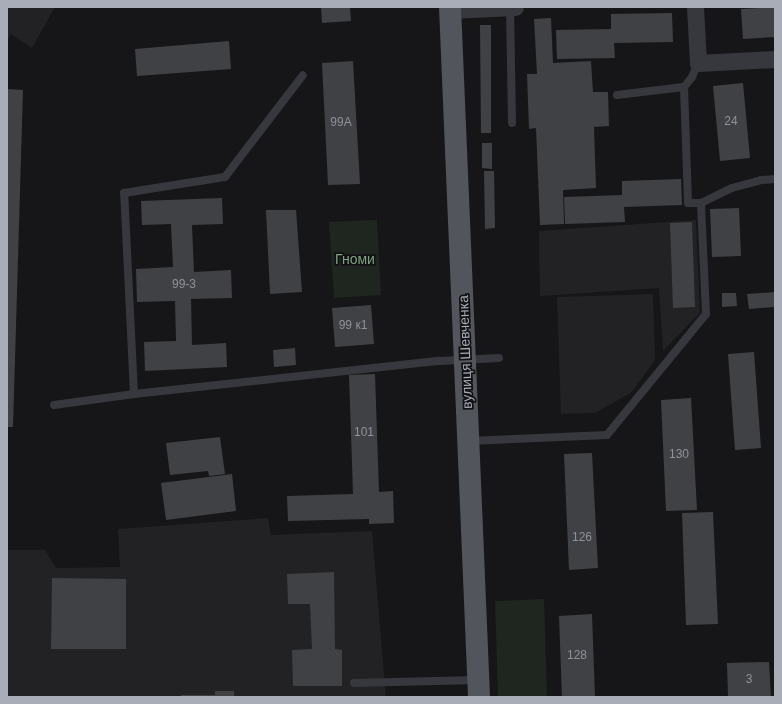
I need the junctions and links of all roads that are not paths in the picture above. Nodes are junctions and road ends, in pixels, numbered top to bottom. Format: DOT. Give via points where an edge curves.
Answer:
graph roads {
  1 [pos="510,7"];
  2 [pos="515,7"];
  3 [pos="695,7"];
  4 [pos="450,8"];
  5 [pos="775,59"];
  6 [pos="698,63"];
  7 [pos="303,75"];
  8 [pos="684,87"];
  9 [pos="618,95"];
  10 [pos="512,123"];
  11 [pos="775,179"];
  12 [pos="701,202"];
  13 [pos="500,358"];
  14 [pos="465,359"];
  15 [pos="134,394"];
  16 [pos="54,405"];
  17 [pos="468,441"];
  18 [pos="354,683"];
  19 [pos="478,688"];
  1 -- 2 [label="street"];
  1 -- 4 [label="street"];
  1 -- 10 [label="lane"];
  3 -- 6 [label="street"];
  4 -- 14 [label="main road, вулиця Шевченка"];
  5 -- 6 [label="street"];
  6 -- 8 [label="lane"];
  7 -- 15 [label="lane" via="225,177 124,193"];
  8 -- 9 [label="lane"];
  8 -- 12 [label="lane" via="688,203"];
  11 -- 12 [label="lane" via="732,188"];
  12 -- 17 [label="lane" via="706,314 607,435"];
  13 -- 14 [label="lane"];
  14 -- 15 [label="lane"];
  14 -- 17 [label="main road, вулиця Шевченка"];
  15 -- 16 [label="lane"];
  17 -- 19 [label="main road, вулиця Шевченка"];
  18 -- 19 [label="lane"];
}
